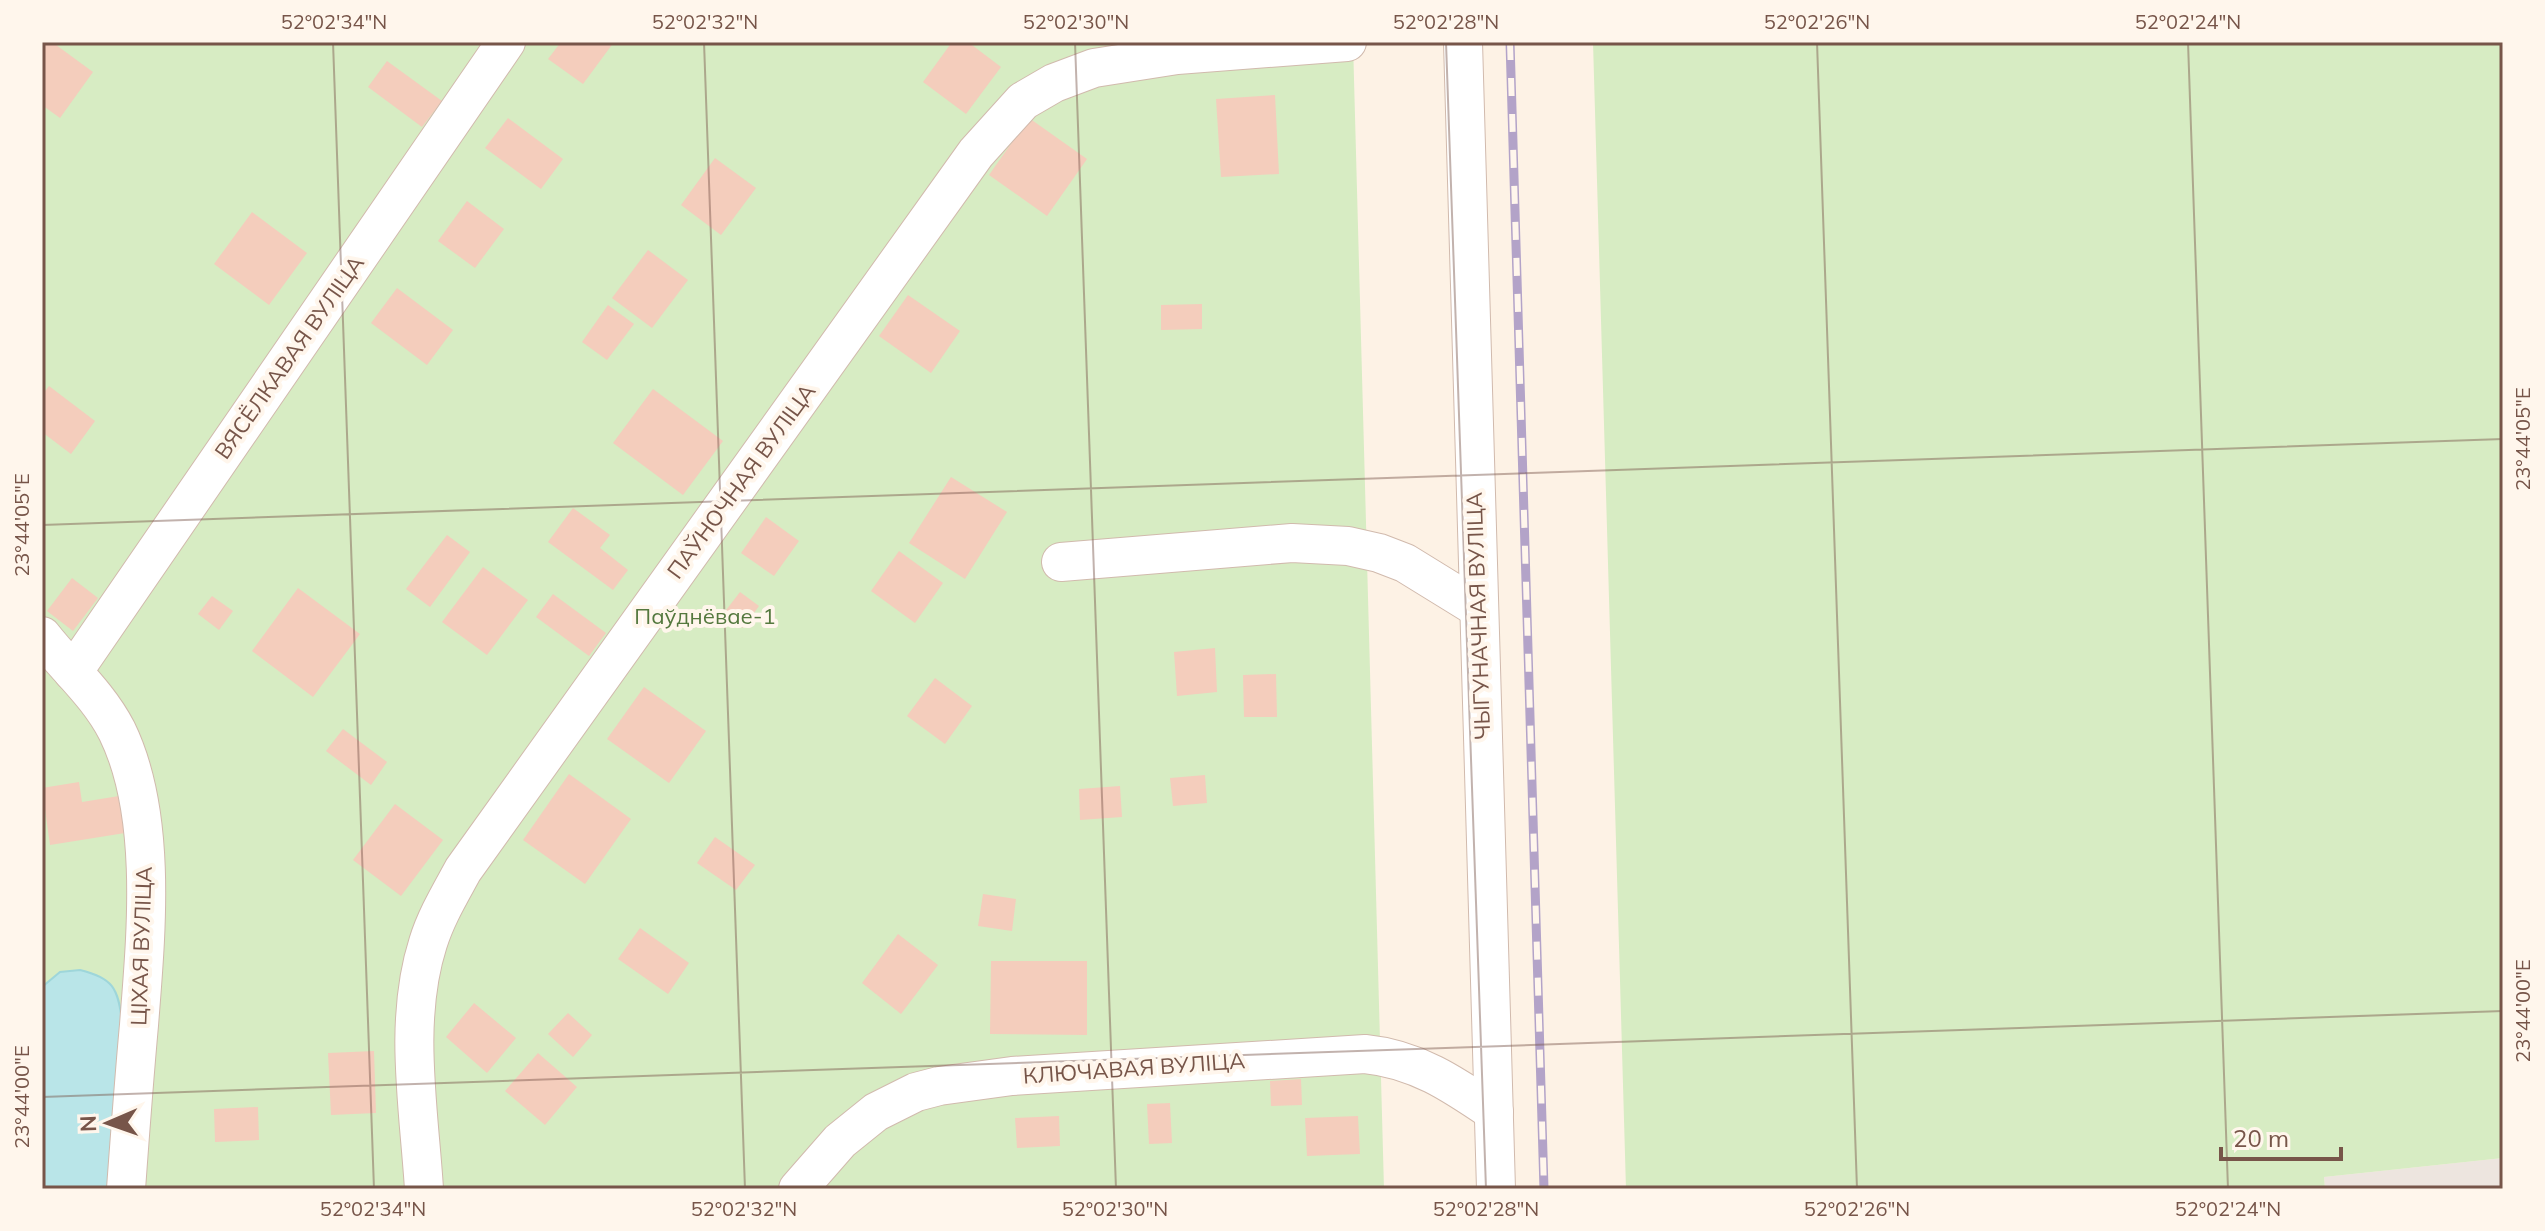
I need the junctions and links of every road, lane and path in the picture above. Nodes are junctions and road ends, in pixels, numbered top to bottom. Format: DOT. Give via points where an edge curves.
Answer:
graph roads {
  1 [pos="506,42"];
  2 [pos="1347,42"];
  3 [pos="1463,42"];
  4 [pos="1061,562"];
  5 [pos="1478,608"];
  6 [pos="42,636"];
  7 [pos="73,672"];
  8 [pos="1494,1112"];
  9 [pos="126,1189"];
  10 [pos="424,1189"];
  11 [pos="798,1189"];
  12 [pos="1496,1189"];
  1 -- 7 [label="lane, ВЯСЁЛКАВАЯ ВУЛІЦА"];
  2 -- 10 [label="lane, ПАЎНОЧНАЯ ВУЛІЦА" via="1177,55 1094,68 1023,101 976,153 463,870 442,907 425,954 415,1014"];
  3 -- 5 [label="lane, ЧЫГУНАЧНАЯ ВУЛІЦА"];
  4 -- 5 [label="lane" via="1292,543 1348,546 1405,563"];
  5 -- 8 [label="lane, ЧЫГУНАЧНАЯ ВУЛІЦА"];
  6 -- 7 [label="lane, ЦІХАЯ ВУЛІЦА"];
  7 -- 9 [label="lane, ЦІХАЯ ВУЛІЦА" via="97,698 118,734 142,827 144,955"];
  8 -- 11 [label="lane, КЛЮЧАВАЯ ВУЛІЦА" via="1413,1063 1365,1054 987,1078 916,1092 876,1112 840,1141"];
  8 -- 12 [label="lane, ЧЫГУНАЧНАЯ ВУЛІЦА"];
}
